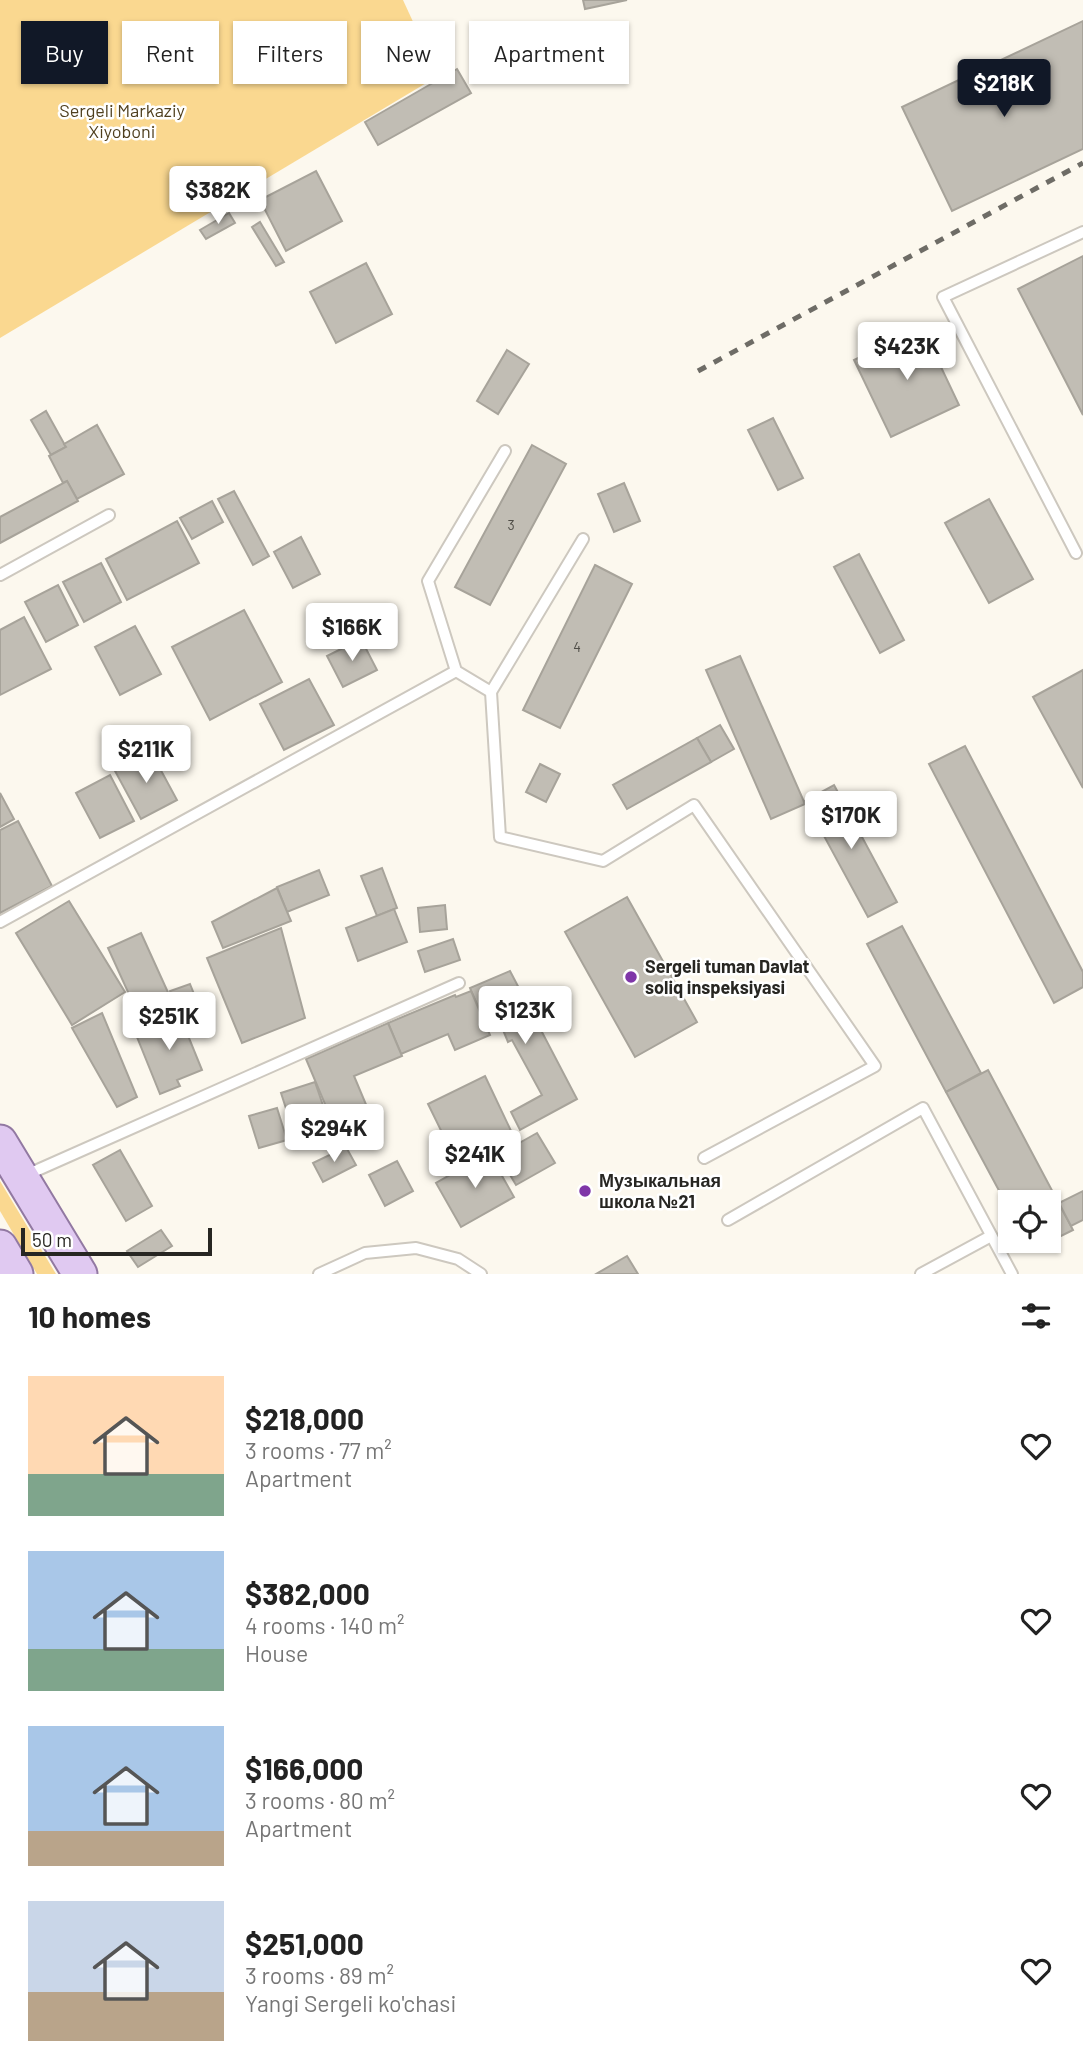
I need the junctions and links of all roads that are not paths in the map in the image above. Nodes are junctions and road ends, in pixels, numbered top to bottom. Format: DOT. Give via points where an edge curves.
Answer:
graph roads {
  1 [pos="1083,232"];
  2 [pos="505,451"];
  3 [pos="109,514"];
  4 [pos="583,538"];
  5 [pos="1076,553"];
  6 [pos="0,575"];
  7 [pos="456,671"];
  8 [pos="491,692"];
  9 [pos="0,922"];
  10 [pos="459,983"];
  11 [pos="0,1142"];
  12 [pos="704,1158"];
  13 [pos="21,1177"];
  14 [pos="728,1220"];
  15 [pos="991,1236"];
  16 [pos="0,1247"];
  17 [pos="16,1274"];
  18 [pos="80,1274"];
  19 [pos="319,1274"];
  20 [pos="481,1274"];
  21 [pos="921,1274"];
  22 [pos="1012,1274"];
  1 -- 5 [label="lane" via="943,297"];
  2 -- 7 [label="lane" via="428,581"];
  3 -- 6 [label="lane"];
  4 -- 8 [label="lane"];
  7 -- 8 [label="lane"];
  7 -- 9 [label="lane"];
  8 -- 12 [label="lane" via="500,837 603,861 694,805 875,1066"];
  10 -- 13 [label="lane"];
  11 -- 13 [label="main road"];
  13 -- 18 [label="main road"];
  14 -- 15 [label="lane" via="923,1108"];
  15 -- 21 [label="lane"];
  15 -- 22 [label="lane"];
  16 -- 17 [label="main road"];
  19 -- 20 [label="lane" via="365,1253 416,1248 458,1259"];
}
